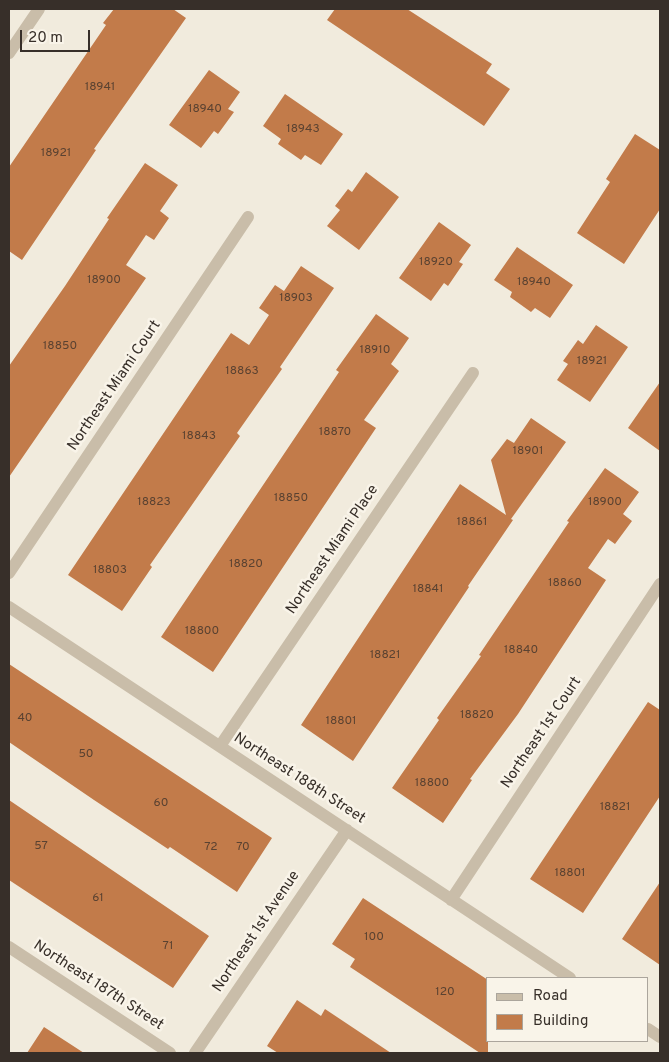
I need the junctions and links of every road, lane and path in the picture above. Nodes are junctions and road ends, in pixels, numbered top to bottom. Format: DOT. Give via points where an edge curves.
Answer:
graph roads {
  1 [pos="39,9"];
  2 [pos="9,53"];
  3 [pos="248,217"];
  4 [pos="473,373"];
  5 [pos="9,574"];
  6 [pos="660,584"];
  7 [pos="9,607"];
  8 [pos="220,746"];
  9 [pos="347,830"];
  10 [pos="451,900"];
  11 [pos="9,947"];
  12 [pos="568,977"];
  13 [pos="649,1030"];
  14 [pos="660,1037"];
  15 [pos="170,1053"];
  16 [pos="195,1053"];
  1 -- 2 [label="street"];
  3 -- 5 [label="street, Northeast Miami Court"];
  4 -- 8 [label="street, Northeast Miami Place"];
  6 -- 10 [label="street, Northeast 1st Court"];
  7 -- 8 [label="street, Northeast 188th Street"];
  8 -- 9 [label="street, Northeast 188th Street"];
  9 -- 10 [label="street, Northeast 188th Street"];
  9 -- 16 [label="street, Northeast 1st Avenue"];
  10 -- 12 [label="street, Northeast 188th Street"];
  11 -- 15 [label="street, Northeast 187th Street"];
  13 -- 14 [label="street"];
}
